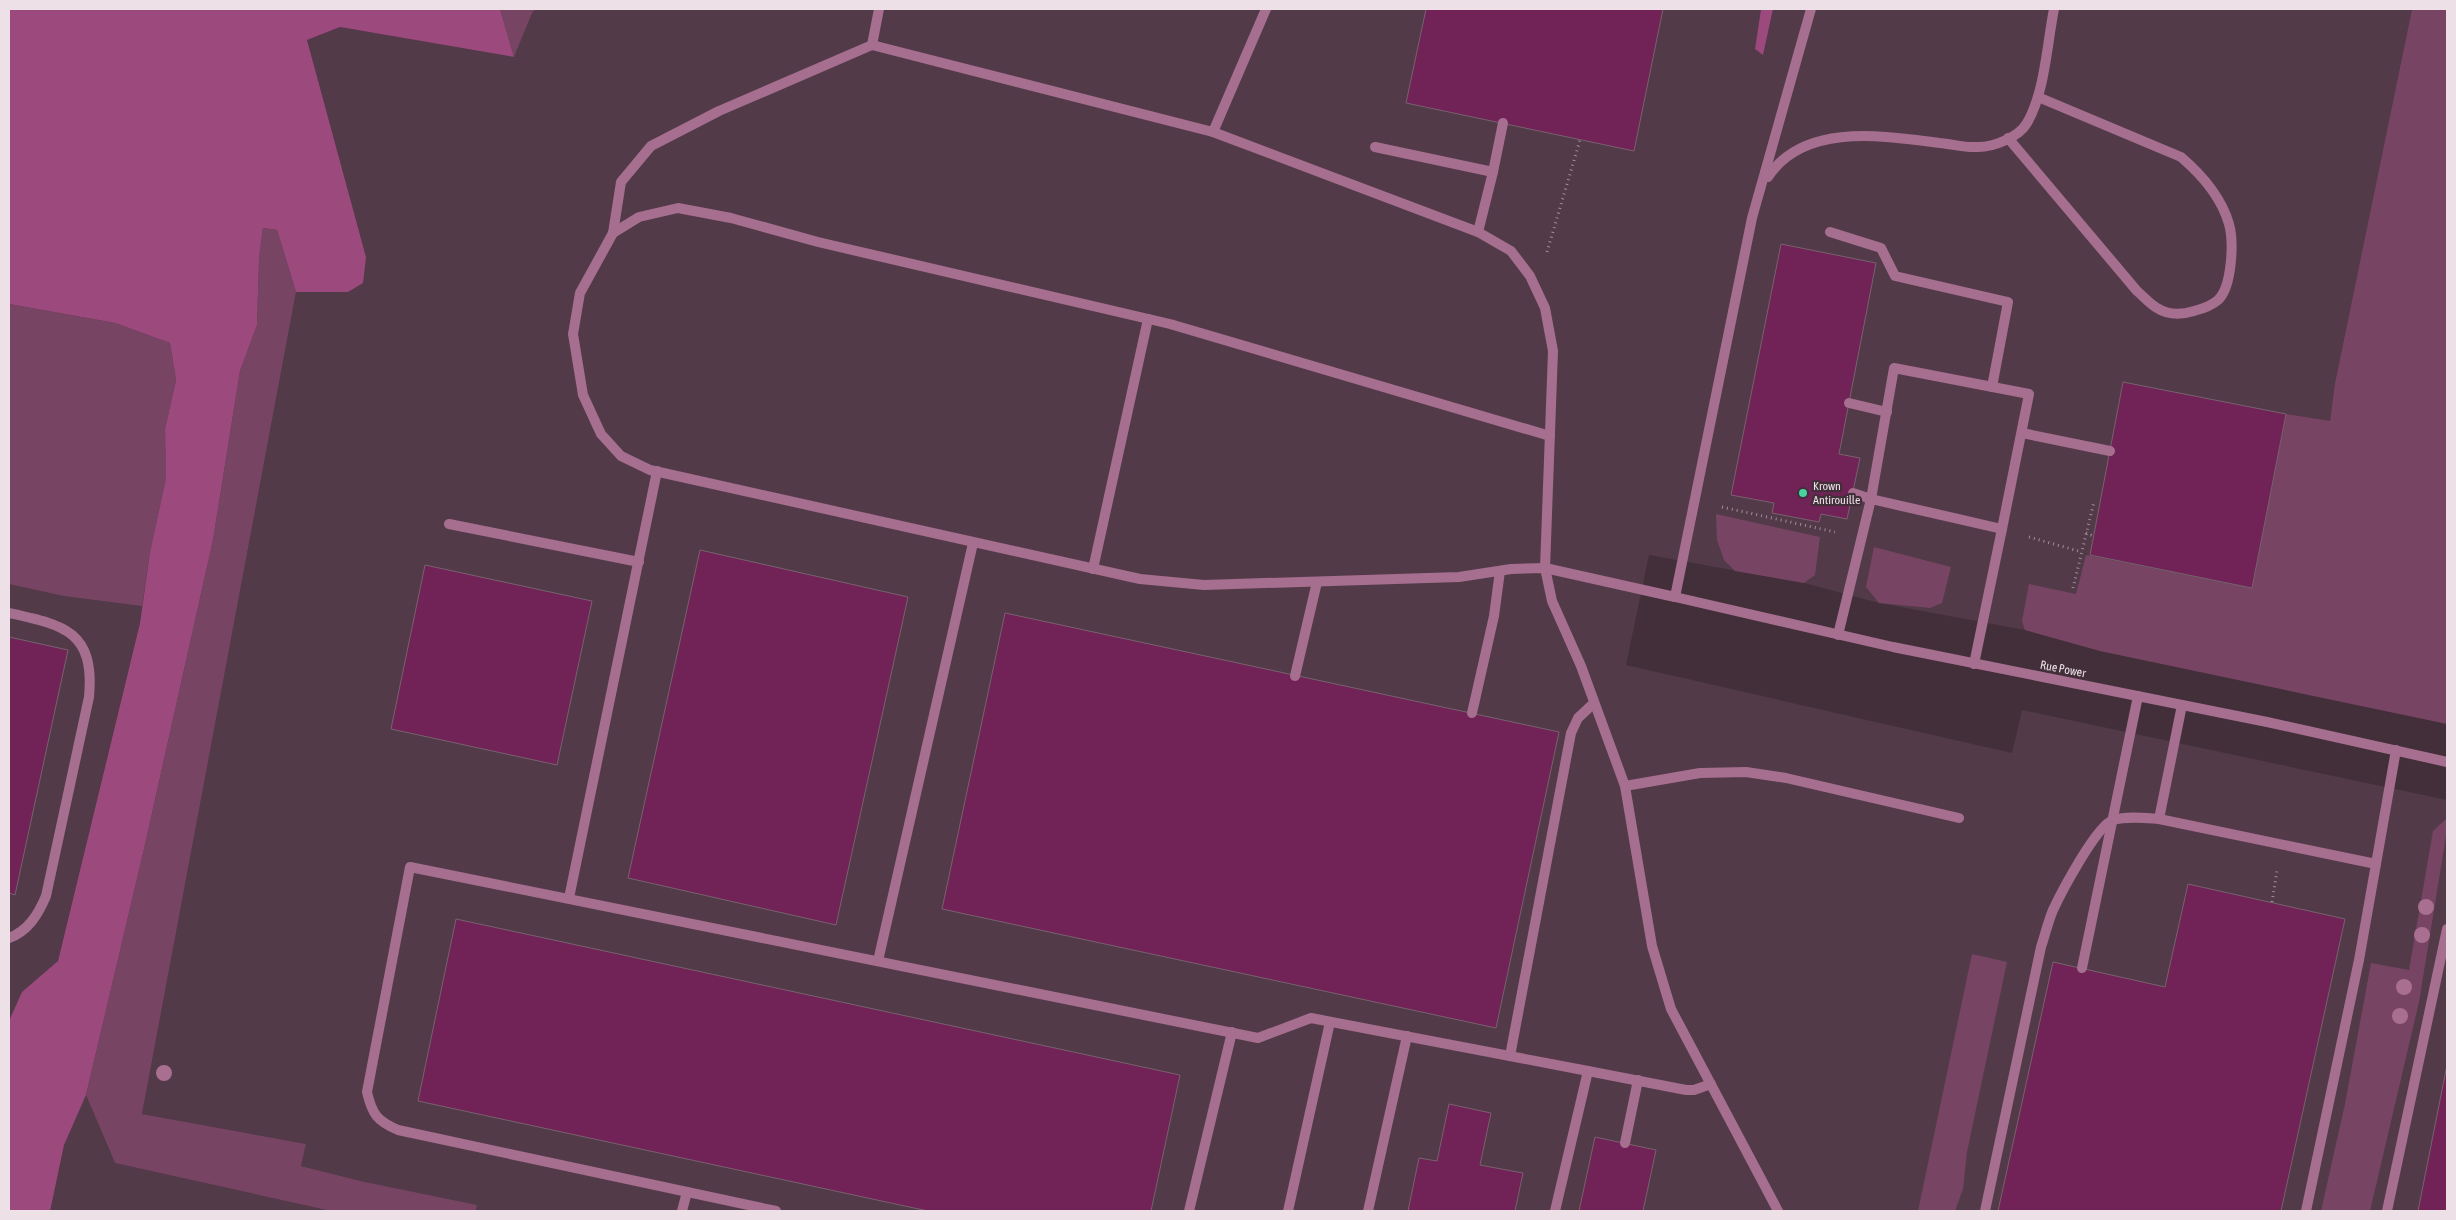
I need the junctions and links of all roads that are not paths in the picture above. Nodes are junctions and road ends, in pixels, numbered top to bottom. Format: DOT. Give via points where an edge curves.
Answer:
graph roads {
  1 [pos="879,9"];
  2 [pos="1266,9"];
  3 [pos="1811,9"];
  4 [pos="2054,9"];
  5 [pos="872,45"];
  6 [pos="2038,97"];
  7 [pos="1503,123"];
  8 [pos="1213,132"];
  9 [pos="2008,138"];
  10 [pos="1375,147"];
  11 [pos="1493,172"];
  12 [pos="1763,184"];
  13 [pos="1478,232"];
  14 [pos="1830,232"];
  15 [pos="612,233"];
  16 [pos="1148,318"];
  17 [pos="1992,387"];
  18 [pos="1849,403"];
  19 [pos="1887,412"];
  20 [pos="2022,433"];
  21 [pos="1550,436"];
  22 [pos="2110,451"];
  23 [pos="657,471"];
  24 [pos="1853,493"];
  25 [pos="1871,499"];
  26 [pos="449,524"];
  27 [pos="2002,529"];
  28 [pos="973,543"];
  29 [pos="639,562"];
  30 [pos="1545,568"];
  31 [pos="1092,569"];
  32 [pos="1500,570"];
  33 [pos="1317,582"];
  34 [pos="1675,597"];
  35 [pos="9,613"];
  36 [pos="1838,635"];
  37 [pos="1974,664"];
  38 [pos="1294,676"];
  39 [pos="2138,696"];
  40 [pos="1594,703"];
  41 [pos="2182,705"];
  42 [pos="1472,714"];
  43 [pos="2396,750"];
  44 [pos="2447,762"];
  45 [pos="1625,786"];
  46 [pos="1958,818"];
  47 [pos="2159,819"];
  48 [pos="2112,821"];
  49 [pos="2376,864"];
  50 [pos="570,898"];
  51 [pos="2447,930"];
  52 [pos="9,938"];
  53 [pos="878,961"];
  54 [pos="2082,968"];
  55 [pos="1330,1022"];
  56 [pos="1232,1032"];
  57 [pos="1407,1036"];
  58 [pos="1510,1056"];
  59 [pos="1588,1070"];
  60 [pos="1638,1080"];
  61 [pos="1711,1084"];
  62 [pos="1625,1143"];
  63 [pos="686,1192"];
  64 [pos="682,1211"];
  65 [pos="776,1211"];
  66 [pos="1189,1211"];
  67 [pos="1288,1211"];
  68 [pos="1368,1211"];
  69 [pos="1556,1211"];
  70 [pos="1778,1211"];
  71 [pos="1985,1211"];
  72 [pos="2306,1211"];
  73 [pos="2387,1211"];
  1 -- 5 [label="street"];
  2 -- 8 [label="street"];
  3 -- 12 [label="street"];
  4 -- 6 [label="street"];
  5 -- 8 [label="street"];
  5 -- 15 [label="street" via="719,111 651,146 621,182"];
  6 -- 9 [label="street" via="2026,124"];
  6 -- 9 [label="street" via="2181,157 2200,174 2216,195 2229,224 2231,257 2228,284 2219,300 2206,308 2187,313 2170,314 2157,308 2137,291"];
  7 -- 11 [label="street"];
  8 -- 13 [label="street"];
  9 -- 12 [label="street" via="1978,148 1880,136 1820,141 1797,149 1777,163"];
  10 -- 11 [label="street"];
  11 -- 13 [label="street"];
  12 -- 34 [label="street" via="1752,218"];
  13 -- 21 [label="street" via="1511,251 1530,276 1545,308 1553,351"];
  14 -- 17 [label="street" via="1881,248 1895,276 2008,302"];
  15 -- 16 [label="street" via="639,217 678,208"];
  15 -- 23 [label="street, Rue Power" via="580,293 573,334 583,395 601,434 621,456"];
  16 -- 21 [label="street"];
  16 -- 31 [label="street"];
  17 -- 19 [label="street" via="1894,368"];
  17 -- 20 [label="street" via="2029,394"];
  18 -- 19 [label="street"];
  19 -- 25 [label="street"];
  20 -- 22 [label="street"];
  20 -- 27 [label="street"];
  21 -- 30 [label="street"];
  23 -- 28 [label="street, Rue Power"];
  23 -- 29 [label="street"];
  24 -- 25 [label="street"];
  25 -- 27 [label="street"];
  25 -- 36 [label="street"];
  26 -- 29 [label="street"];
  27 -- 37 [label="street"];
  28 -- 31 [label="street, Rue Power"];
  28 -- 53 [label="street"];
  29 -- 50 [label="street"];
  30 -- 32 [label="street, Rue Power"];
  30 -- 34 [label="street, Rue Power"];
  30 -- 40 [label="street" via="1552,601"];
  31 -- 33 [label="street, Rue Power" via="1140,579 1204,586"];
  32 -- 33 [label="street, Rue Power" via="1459,577"];
  32 -- 42 [label="street"];
  33 -- 38 [label="street"];
  34 -- 36 [label="street, Rue Power"];
  35 -- 52 [label="street" via="52,623 69,631 80,643 88,660 90,679 89,697 46,896 30,925"];
  36 -- 37 [label="street, Rue Power"];
  37 -- 39 [label="street, Rue Power"];
  39 -- 41 [label="street, Rue Power"];
  39 -- 48 [label="street"];
  40 -- 45 [label="street"];
  40 -- 58 [label="street" via="1578,718 1571,732"];
  41 -- 43 [label="street, Rue Power"];
  41 -- 47 [label="street"];
  43 -- 44 [label="street, Rue Power"];
  43 -- 49 [label="street"];
  45 -- 46 [label="street" via="1700,773 1746,772 1786,778"];
  45 -- 61 [label="street" via="1655,955 1671,1009"];
  47 -- 48 [label="street" via="2132,817"];
  47 -- 49 [label="street"];
  48 -- 54 [label="street"];
  48 -- 71 [label="street" via="2097,834 2065,885 2041,947"];
  49 -- 72 [label="street"];
  50 -- 53 [label="street"];
  50 -- 63 [label="street" via="410,866 370,1070 367,1092 371,1110 383,1124 398,1130"];
  51 -- 73 [label="street"];
  53 -- 56 [label="street"];
  55 -- 56 [label="street" via="1311,1018 1258,1038"];
  55 -- 57 [label="street"];
  55 -- 67 [label="street"];
  56 -- 66 [label="street"];
  57 -- 58 [label="street"];
  57 -- 68 [label="street"];
  58 -- 59 [label="street"];
  59 -- 60 [label="street"];
  59 -- 69 [label="street"];
  60 -- 61 [label="street" via="1686,1090"];
  60 -- 62 [label="street"];
  61 -- 70 [label="street"];
  63 -- 64 [label="street"];
  63 -- 65 [label="street"];
}
